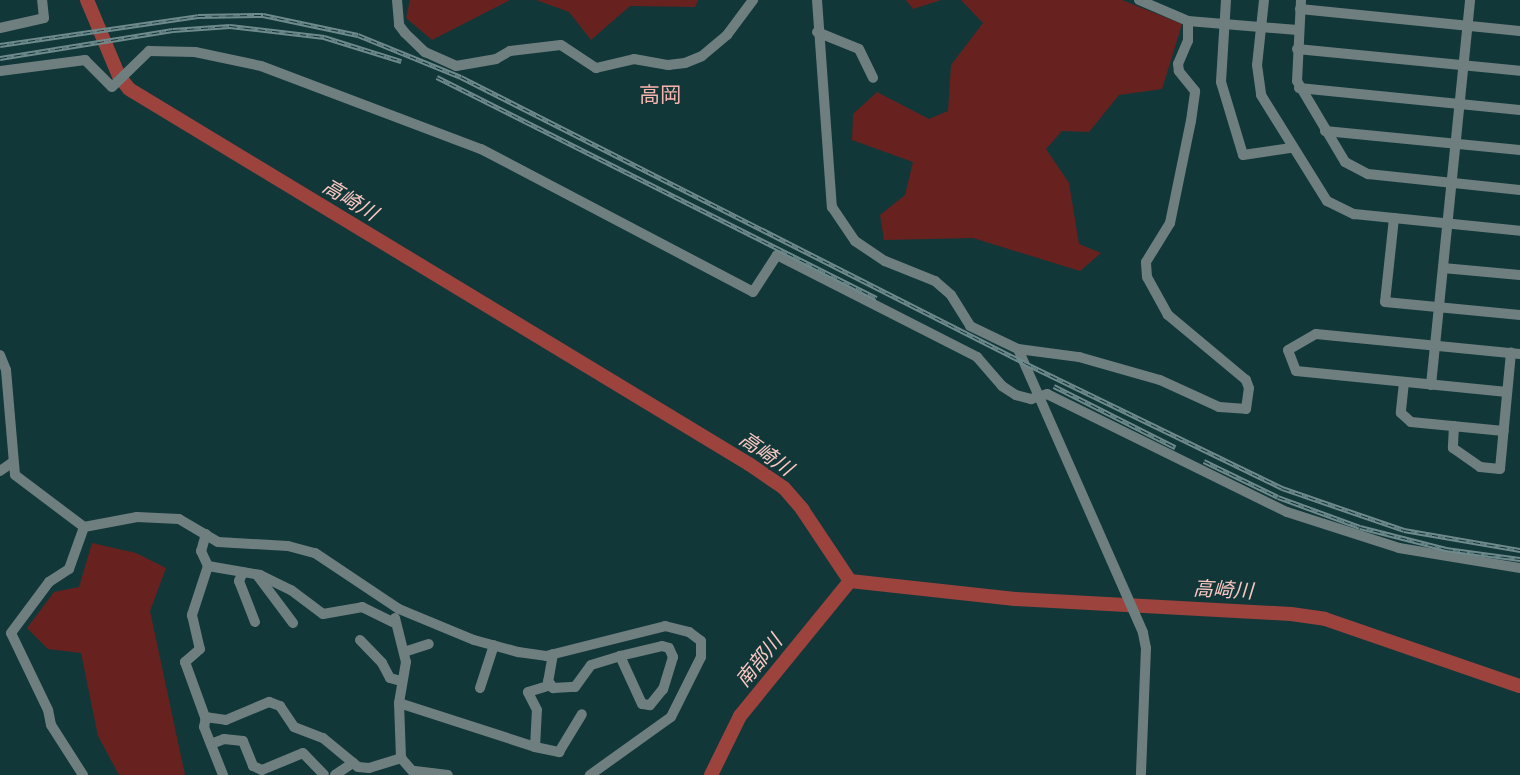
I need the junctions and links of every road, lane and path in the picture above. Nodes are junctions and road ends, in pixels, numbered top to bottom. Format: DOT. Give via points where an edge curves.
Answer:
graph roads {
  1 [pos="42,0"];
  2 [pos="397,0"];
  3 [pos="753,0"];
  4 [pos="817,0"];
  5 [pos="1139,0"];
  6 [pos="1226,0"];
  7 [pos="1264,0"];
  8 [pos="1470,0"];
  9 [pos="1301,5"];
  10 [pos="1188,21"];
  11 [pos="1224,22"];
  12 [pos="1261,26"];
  13 [pos="1467,26"];
  14 [pos="0,28"];
  15 [pos="1298,30"];
  16 [pos="1520,31"];
  17 [pos="818,32"];
  18 [pos="1296,49"];
  19 [pos="1463,66"];
  20 [pos="0,71"];
  21 [pos="1520,71"];
  22 [pos="873,78"];
  23 [pos="1299,88"];
  24 [pos="1459,104"];
  25 [pos="1520,110"];
  26 [pos="1325,131"];
  27 [pos="1455,144"];
  28 [pos="1291,148"];
  29 [pos="1520,150"];
  30 [pos="1451,183"];
  31 [pos="1520,190"];
  32 [pos="1394,218"];
  33 [pos="1447,224"];
  34 [pos="1520,231"];
  35 [pos="1443,268"];
  36 [pos="1520,275"];
  37 [pos="1439,307"];
  38 [pos="1520,315"];
  39 [pos="1435,346"];
  40 [pos="1018,349"];
  41 [pos="1516,354"];
  42 [pos="0,355"];
  43 [pos="1404,382"];
  44 [pos="1431,385"];
  45 [pos="1508,392"];
  46 [pos="1039,395"];
  47 [pos="1454,426"];
  48 [pos="1504,431"];
  49 [pos="13,462"];
  50 [pos="0,471"];
  51 [pos="84,528"];
  52 [pos="206,534"];
  53 [pos="208,566"];
  54 [pos="1520,568"];
  55 [pos="243,572"];
  56 [pos="257,575"];
  57 [pos="399,609"];
  58 [pos="255,622"];
  59 [pos="393,622"];
  60 [pos="292,623"];
  61 [pos="360,640"];
  62 [pos="429,644"];
  63 [pos="494,645"];
  64 [pos="404,652"];
  65 [pos="553,654"];
  66 [pos="620,656"];
  67 [pos="401,681"];
  68 [pos="551,685"];
  69 [pos="480,688"];
  70 [pos="399,703"];
  71 [pos="582,714"];
  72 [pos="206,717"];
  73 [pos="211,744"];
  74 [pos="535,747"];
  75 [pos="401,758"];
  76 [pos="353,763"];
  77 [pos="416,773"];
  78 [pos="84,775"];
  79 [pos="223,775"];
  80 [pos="324,775"];
  81 [pos="335,775"];
  82 [pos="448,775"];
  83 [pos="590,775"];
  84 [pos="1141,775"];
  1 -- 14 [label="street" via="44,18"];
  2 -- 3 [label="street" via="399,25 405,33 425,52 456,66 495,59 510,51 561,45 596,68 634,59 668,65 702,56 727,35"];
  4 -- 17 [label="street"];
  5 -- 10 [label="street"];
  6 -- 11 [label="street"];
  7 -- 12 [label="street"];
  8 -- 13 [label="street"];
  9 -- 13 [label="street"];
  9 -- 15 [label="street"];
  10 -- 11 [label="street"];
  10 -- 40 [label="street" via="1188,41 1178,63 1179,71 1195,91 1191,122 1170,223 1151,248 1147,277 1168,315 1246,380 1246,409 1219,407 1160,380 1079,357"];
  11 -- 12 [label="street"];
  11 -- 28 [label="street" via="1221,82 1243,155"];
  12 -- 15 [label="street"];
  12 -- 28 [label="street" via="1259,85"];
  13 -- 16 [label="street"];
  13 -- 19 [label="street"];
  15 -- 18 [label="street"];
  17 -- 22 [label="street" via="859,49"];
  17 -- 40 [label="street" via="832,207 840,223 855,241 885,261 935,281 951,295 970,326"];
  18 -- 19 [label="street"];
  18 -- 23 [label="street" via="1294,73"];
  19 -- 21 [label="street"];
  19 -- 24 [label="street"];
  20 -- 46 [label="street" via="85,60 112,87 149,51 195,52 235,59 446,133 753,292 777,255 977,357 1002,386 1016,395 1031,399"];
  23 -- 24 [label="street"];
  23 -- 26 [label="street"];
  24 -- 25 [label="street"];
  24 -- 27 [label="street"];
  26 -- 27 [label="street"];
  26 -- 30 [label="street" via="1345,162 1361,172"];
  27 -- 29 [label="street"];
  27 -- 30 [label="street"];
  28 -- 32 [label="street" via="1319,193 1336,207 1354,214"];
  30 -- 31 [label="street"];
  30 -- 33 [label="street"];
  32 -- 33 [label="street"];
  32 -- 37 [label="street" via="1385,302"];
  33 -- 34 [label="street"];
  33 -- 35 [label="street"];
  35 -- 36 [label="street"];
  35 -- 37 [label="street"];
  37 -- 38 [label="street"];
  37 -- 39 [label="street"];
  39 -- 41 [label="street"];
  39 -- 43 [label="street" via="1316,334 1288,350 1296,371"];
  39 -- 44 [label="street"];
  40 -- 46 [label="street"];
  41 -- 45 [label="street"];
  42 -- 49 [label="street" via="6,370"];
  43 -- 44 [label="street"];
  43 -- 47 [label="street" via="1401,413 1411,422"];
  44 -- 45 [label="street"];
  45 -- 48 [label="street"];
  46 -- 54 [label="street" via="1047,394 1287,512 1399,548"];
  46 -- 84 [label="street" via="1143,633 1146,648"];
  47 -- 48 [label="street"];
  47 -- 48 [label="street" via="1453,448 1480,467 1500,469"];
  49 -- 50 [label="street"];
  49 -- 51 [label="street" via="21,482"];
  51 -- 52 [label="street" via="147,517 180,519"];
  51 -- 78 [label="street" via="69,569 49,582 11,633 48,710 51,725"];
  52 -- 53 [label="street" via="201,551"];
  52 -- 57 [label="street" via="218,542 288,546 315,553"];
  53 -- 55 [label="street"];
  53 -- 72 [label="street" via="192,615 200,649 185,662"];
  55 -- 56 [label="street"];
  55 -- 58 [label="street" via="239,581"];
  56 -- 59 [label="street" via="291,590 323,614 362,607"];
  56 -- 60 [label="street"];
  57 -- 59 [label="street"];
  57 -- 63 [label="street"];
  59 -- 64 [label="street" via="399,629"];
  61 -- 67 [label="street" via="382,663 390,678"];
  62 -- 64 [label="street"];
  63 -- 65 [label="street" via="518,652"];
  63 -- 69 [label="street"];
  64 -- 67 [label="street"];
  65 -- 68 [label="street" via="548,681"];
  65 -- 83 [label="street" via="665,626 689,632 701,641 701,657 671,717"];
  66 -- 66 [label="street" via="662,646 673,652 663,689 650,705 642,704"];
  66 -- 68 [label="street" via="591,665 575,687"];
  67 -- 70 [label="street"];
  68 -- 74 [label="street" via="528,692 537,710"];
  70 -- 74 [label="street"];
  70 -- 75 [label="street"];
  71 -- 74 [label="street" via="560,752"];
  72 -- 73 [label="street" via="204,727"];
  72 -- 76 [label="street" via="226,720 260,703 275,703 294,727 323,738"];
  73 -- 79 [label="street"];
  73 -- 80 [label="street" via="224,739 243,741 253,766 262,770 303,753"];
  75 -- 76 [label="street" via="364,769"];
  75 -- 77 [label="street"];
  76 -- 81 [label="street"];
  77 -- 82 [label="street"];
}
